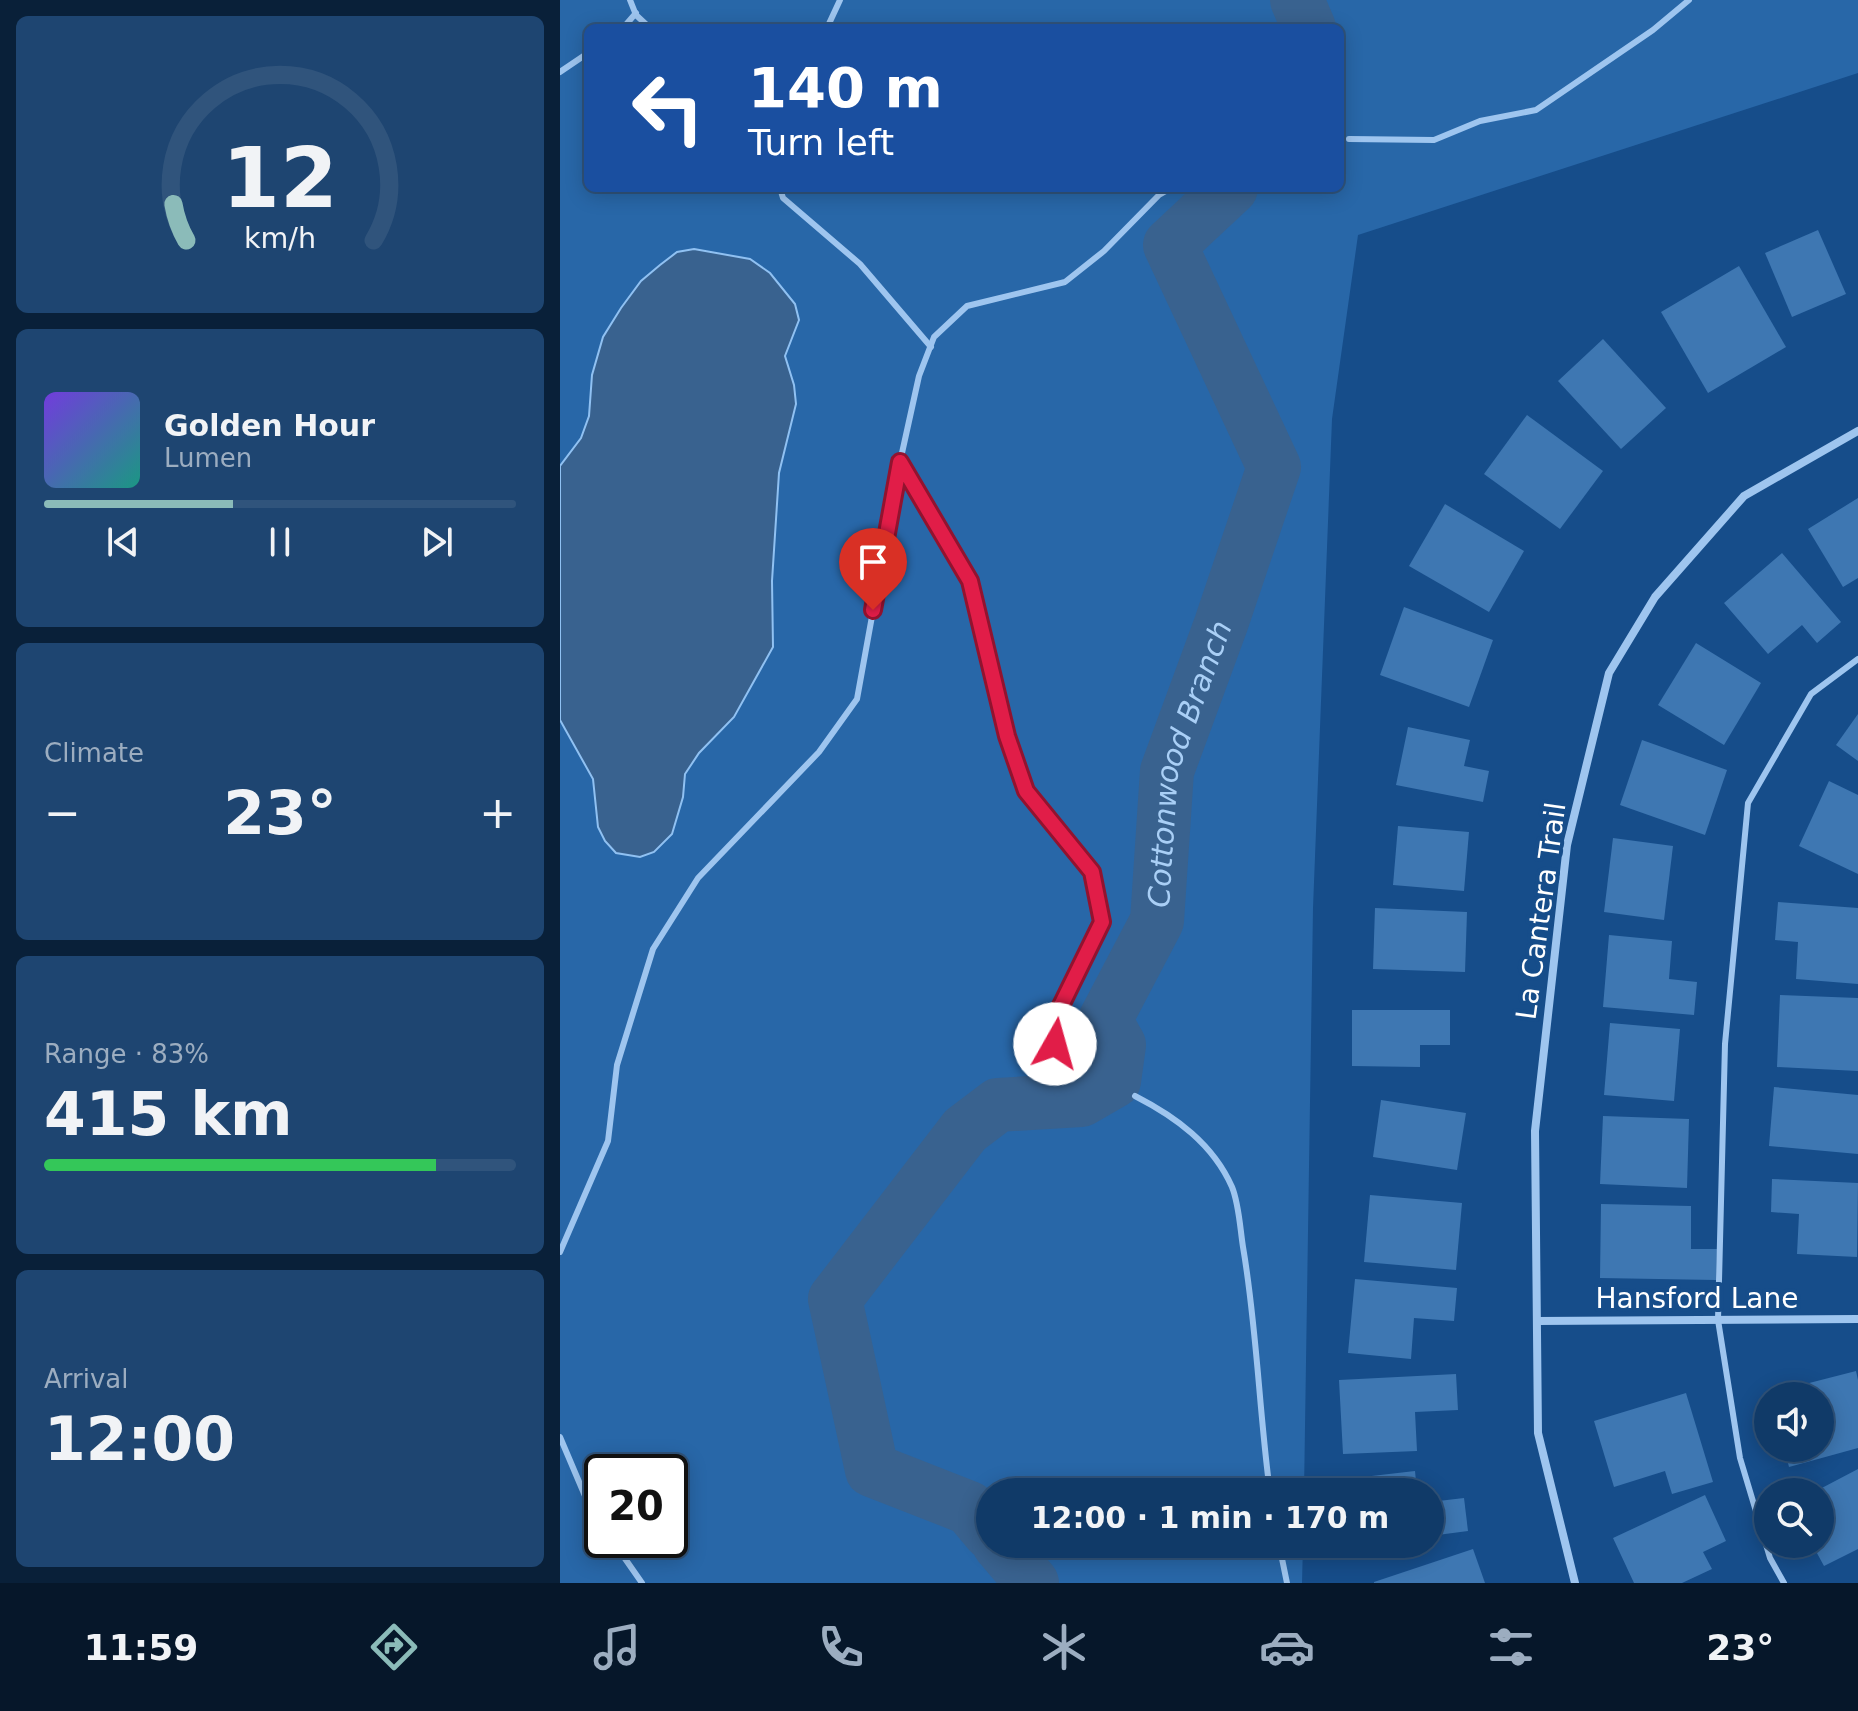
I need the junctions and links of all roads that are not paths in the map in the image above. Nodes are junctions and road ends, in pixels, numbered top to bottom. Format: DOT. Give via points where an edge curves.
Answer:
graph roads {
  1 [pos="630,0"];
  2 [pos="840,0"];
  3 [pos="1689,0"];
  4 [pos="636,13"];
  5 [pos="626,24"];
  6 [pos="646,24"];
  7 [pos="829,24"];
  8 [pos="584,56"];
  9 [pos="560,72"];
  10 [pos="1349,139"];
  11 [pos="781,192"];
  12 [pos="1164,192"];
  13 [pos="931,347"];
  14 [pos="1858,431"];
  15 [pos="900,462"];
  16 [pos="1858,659"];
  17 [pos="1084,1069"];
  18 [pos="1135,1096"];
  19 [pos="560,1252"];
  20 [pos="1858,1319"];
  21 [pos="1718,1320"];
  22 [pos="1537,1321"];
  23 [pos="560,1437"];
  24 [pos="1268,1478"];
  25 [pos="584,1494"];
  26 [pos="625,1558"];
  27 [pos="1282,1558"];
  28 [pos="642,1583"];
  29 [pos="1287,1583"];
  30 [pos="1575,1583"];
  31 [pos="1784,1583"];
  1 -- 4 [label="lane"];
  2 -- 7 [label="lane"];
  3 -- 10 [label="lane" via="1536,110 1480,121 1434,140"];
  4 -- 5 [label="lane"];
  4 -- 6 [label="lane"];
  8 -- 9 [label="lane"];
  11 -- 13 [label="lane" via="860,264"];
  12 -- 13 [label="lane" via="1065,282 967,306 934,337"];
  13 -- 15 [label="lane" via="919,376"];
  14 -- 22 [label="street, La Cantera Trail" via="1744,496 1655,597 1609,673 1563,877 1535,1131"];
  15 -- 17 [label="lane" via="970,581 1007,736 1026,791 1092,872 1102,922 1050,1028 1066,1058"];
  15 -- 19 [label="lane" via="857,699 819,752 698,878 653,949 617,1065 608,1141"];
  16 -- 21 [label="lane" via="1811,694 1748,803 1725,1044"];
  18 -- 24 [label="lane" via="1168,1113 1201,1141 1233,1189 1252,1300"];
  20 -- 21 [label="street, Hansford Lane"];
  21 -- 22 [label="street, Hansford Lane"];
  21 -- 31 [label="lane" via="1740,1458 1770,1558"];
  22 -- 30 [label="street, La Cantera Trail" via="1538,1433"];
  23 -- 25 [label="lane"];
  26 -- 28 [label="lane"];
  27 -- 29 [label="lane"];
}
